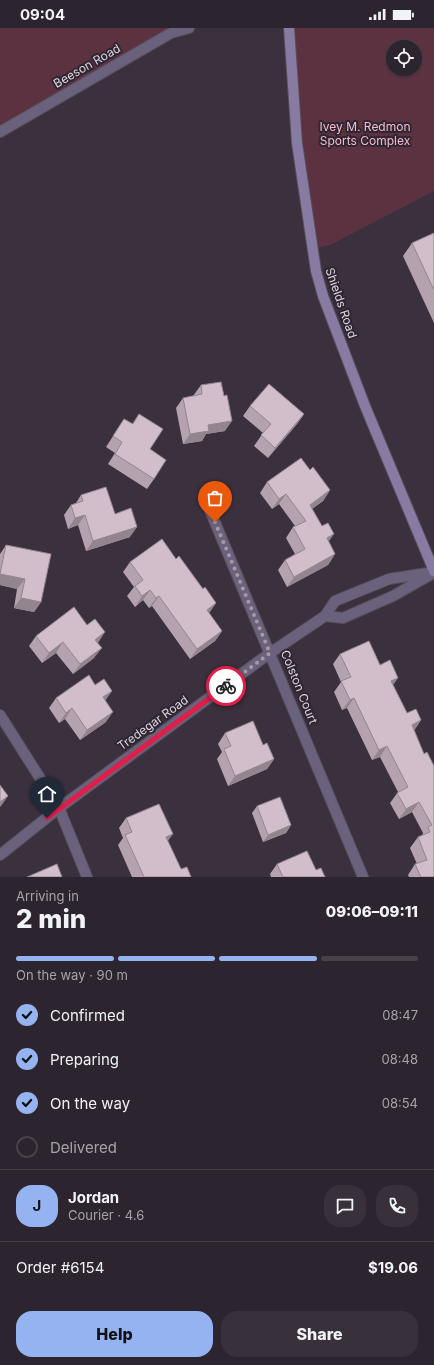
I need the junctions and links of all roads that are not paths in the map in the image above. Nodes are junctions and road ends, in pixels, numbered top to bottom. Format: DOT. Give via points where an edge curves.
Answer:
graph roads {
  1 [pos="189,28"];
  2 [pos="289,28"];
  3 [pos="0,132"];
  4 [pos="209,508"];
  5 [pos="434,572"];
  6 [pos="325,616"];
  7 [pos="270,653"];
  8 [pos="0,715"];
  9 [pos="59,808"];
  10 [pos="0,855"];
  11 [pos="87,877"];
  12 [pos="363,877"];
  1 -- 3 [label="street, Beeson Road" via="171,33"];
  2 -- 5 [label="street, Shields Road" via="297,144 316,270 323,296 362,398"];
  4 -- 7 [label="street, Colston Court"];
  5 -- 6 [label="street" via="393,596 343,618"];
  5 -- 6 [label="street, Tredegar Road" via="389,579 335,601"];
  6 -- 7 [label="street, Tredegar Road"];
  7 -- 9 [label="street, Tredegar Road"];
  7 -- 12 [label="street, Colston Court"];
  8 -- 9 [label="street"];
  9 -- 10 [label="street, Tredegar Road"];
  9 -- 11 [label="street"];
}
